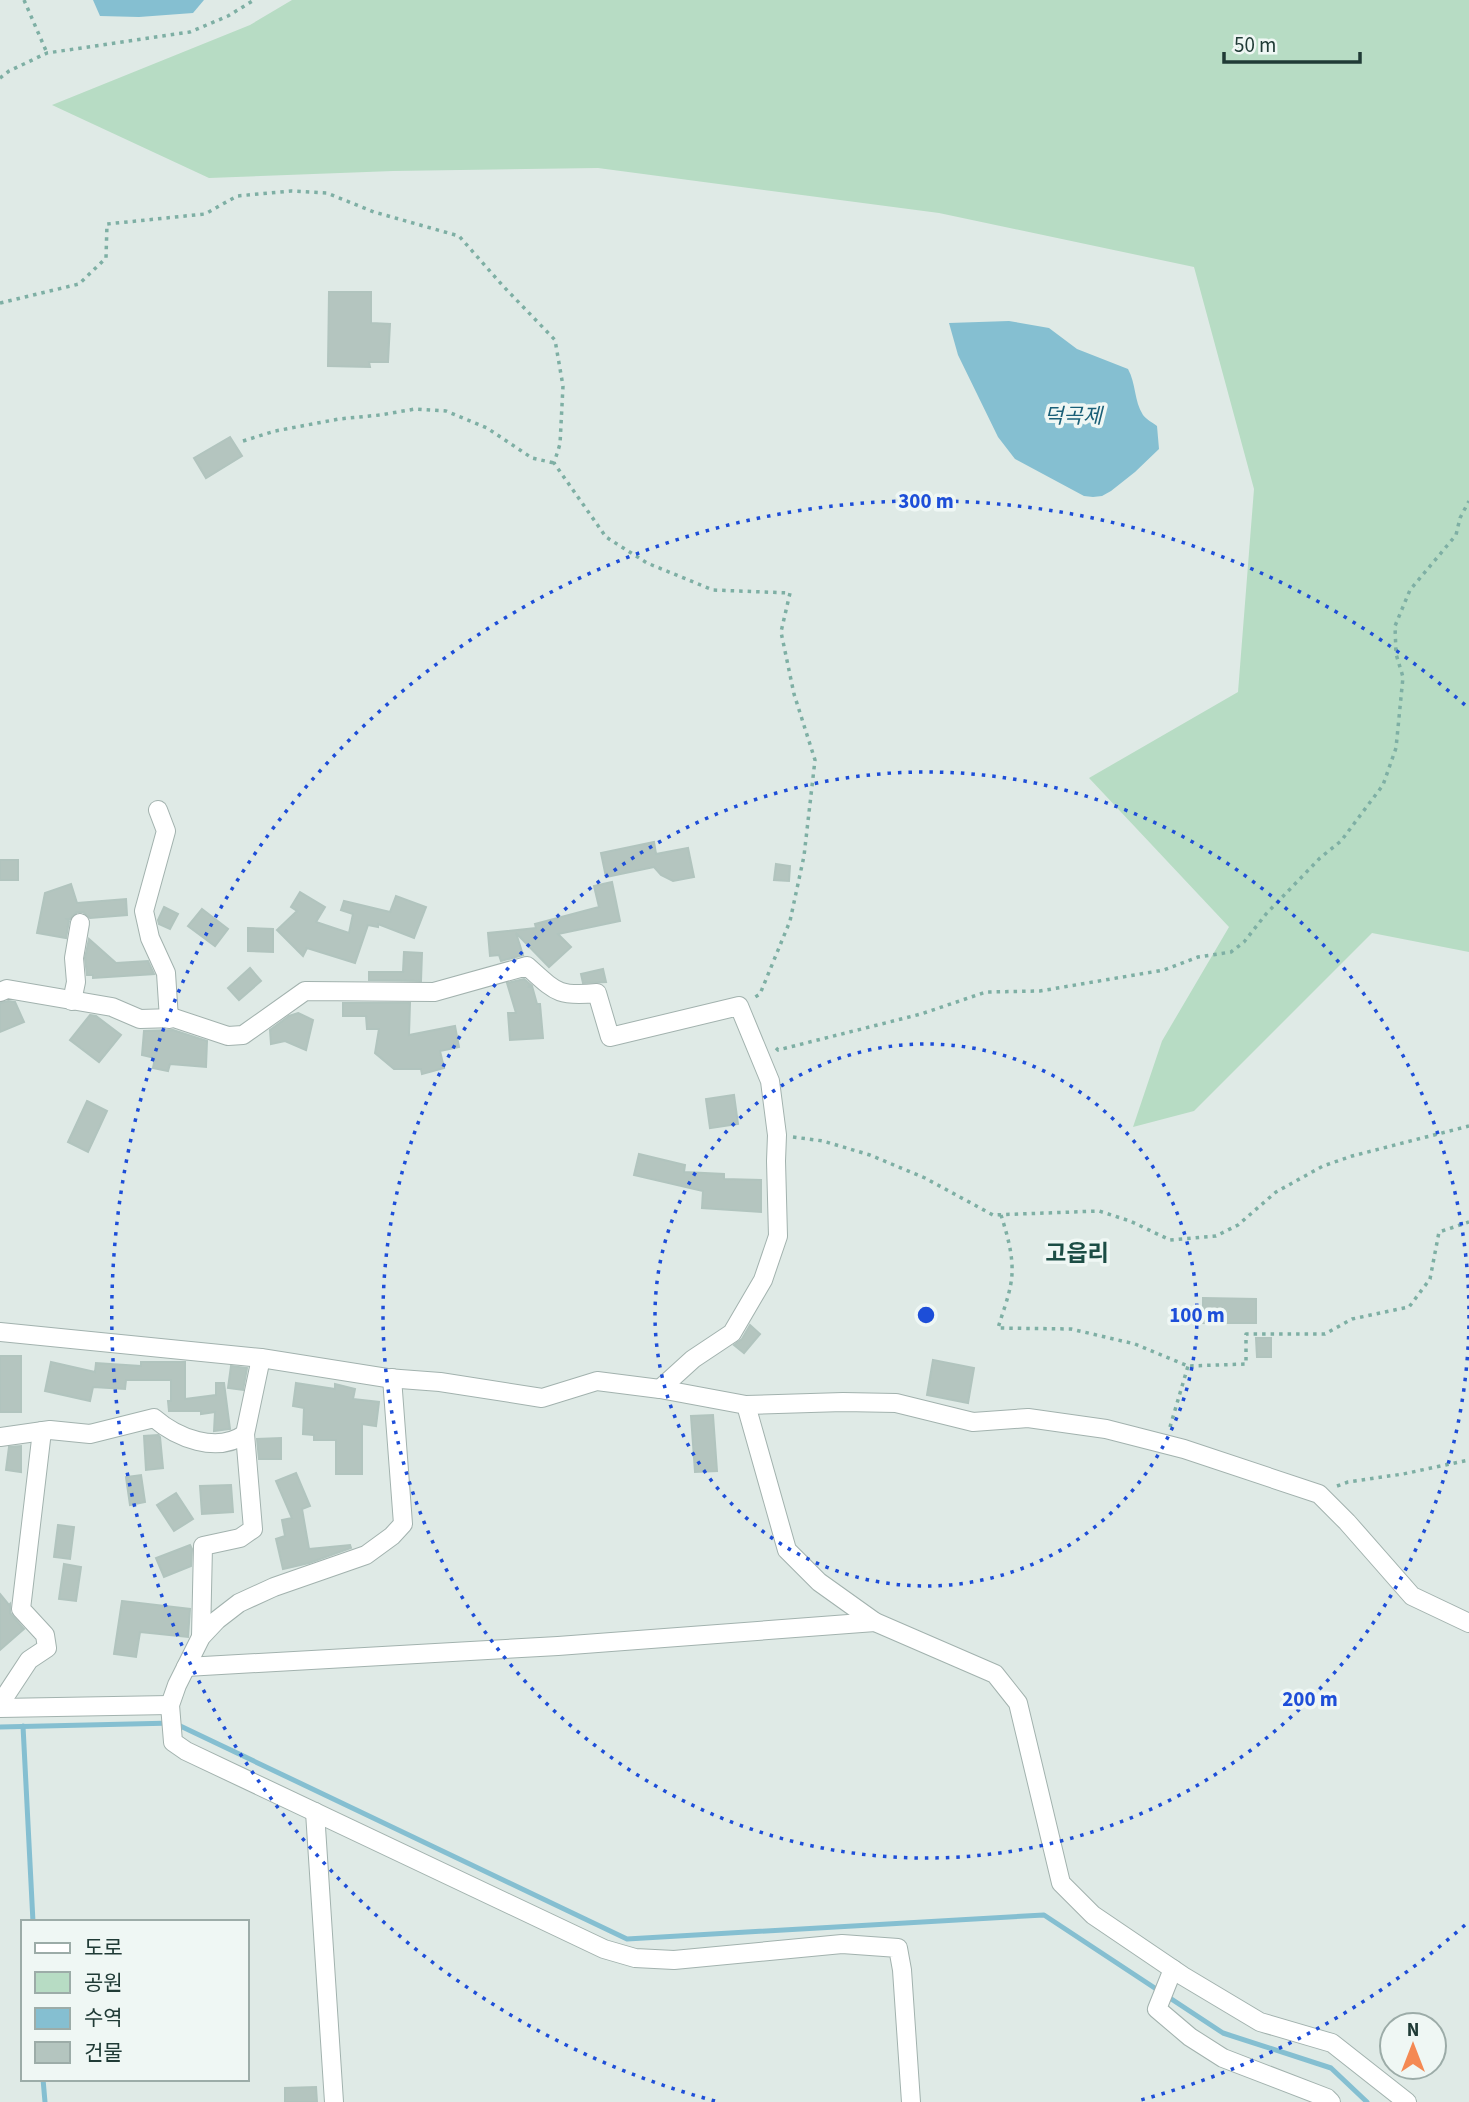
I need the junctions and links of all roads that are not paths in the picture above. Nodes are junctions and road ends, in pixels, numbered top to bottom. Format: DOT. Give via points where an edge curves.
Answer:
graph roads {
  1 [pos="158,810"];
  2 [pos="80,923"];
  3 [pos="0,992"];
  4 [pos="72,1001"];
  5 [pos="169,1018"];
  6 [pos="0,1332"];
  7 [pos="261,1358"];
  8 [pos="393,1378"];
  9 [pos="660,1389"];
  10 [pos="746,1405"];
  11 [pos="42,1431"];
  12 [pos="245,1434"];
  13 [pos="0,1437"];
  14 [pos="875,1622"];
  15 [pos="1469,1623"];
  16 [pos="201,1637"];
  17 [pos="186,1667"];
  18 [pos="170,1705"];
  19 [pos="0,1706"];
  20 [pos="315,1812"];
  21 [pos="1172,1969"];
  22 [pos="334,2102"];
  23 [pos="911,2102"];
  24 [pos="1331,2102"];
  25 [pos="1407,2102"];
  1 -- 5 [label="street" via="166,831 144,911 166,973"];
  2 -- 4 [label="street"];
  3 -- 4 [label="street" via="7,989"];
  4 -- 5 [label="street" via="112,1007 140,1018"];
  5 -- 9 [label="street" via="228,1036 243,1035 304,992 435,992 527,967 552,989 571,996 597,993 610,1037 739,1006 770,1081 777,1135 778,1236 763,1280 732,1333"];
  6 -- 7 [label="street"];
  7 -- 8 [label="street"];
  7 -- 12 [label="street"];
  8 -- 9 [label="street" via="542,1398 597,1381"];
  8 -- 16 [label="street" via="403,1524 366,1555 239,1603"];
  9 -- 10 [label="street"];
  10 -- 14 [label="street" via="787,1550 819,1582"];
  10 -- 15 [label="street" via="896,1403 973,1422 1028,1418 1106,1429 1165,1444 1319,1494 1412,1596"];
  11 -- 12 [label="street" via="90,1434 154,1418 169,1431 208,1444 237,1440"];
  11 -- 13 [label="street"];
  11 -- 19 [label="street" via="21,1609 46,1635 47,1647 29,1660"];
  12 -- 16 [label="street" via="253,1529 240,1538 203,1545"];
  14 -- 17 [label="street"];
  14 -- 21 [label="street" via="995,1674 1018,1703 1061,1883 1093,1915"];
  16 -- 17 [label="street"];
  17 -- 18 [label="street"];
  18 -- 19 [label="street"];
  18 -- 20 [label="street" via="173,1742"];
  20 -- 22 [label="street"];
  20 -- 23 [label="street" via="604,1949 635,1958 674,1960 842,1944 898,1948"];
  21 -- 24 [label="street" via="1157,2009 1190,2037 1223,2058"];
  21 -- 25 [label="street" via="1260,2022 1332,2043"];
}
